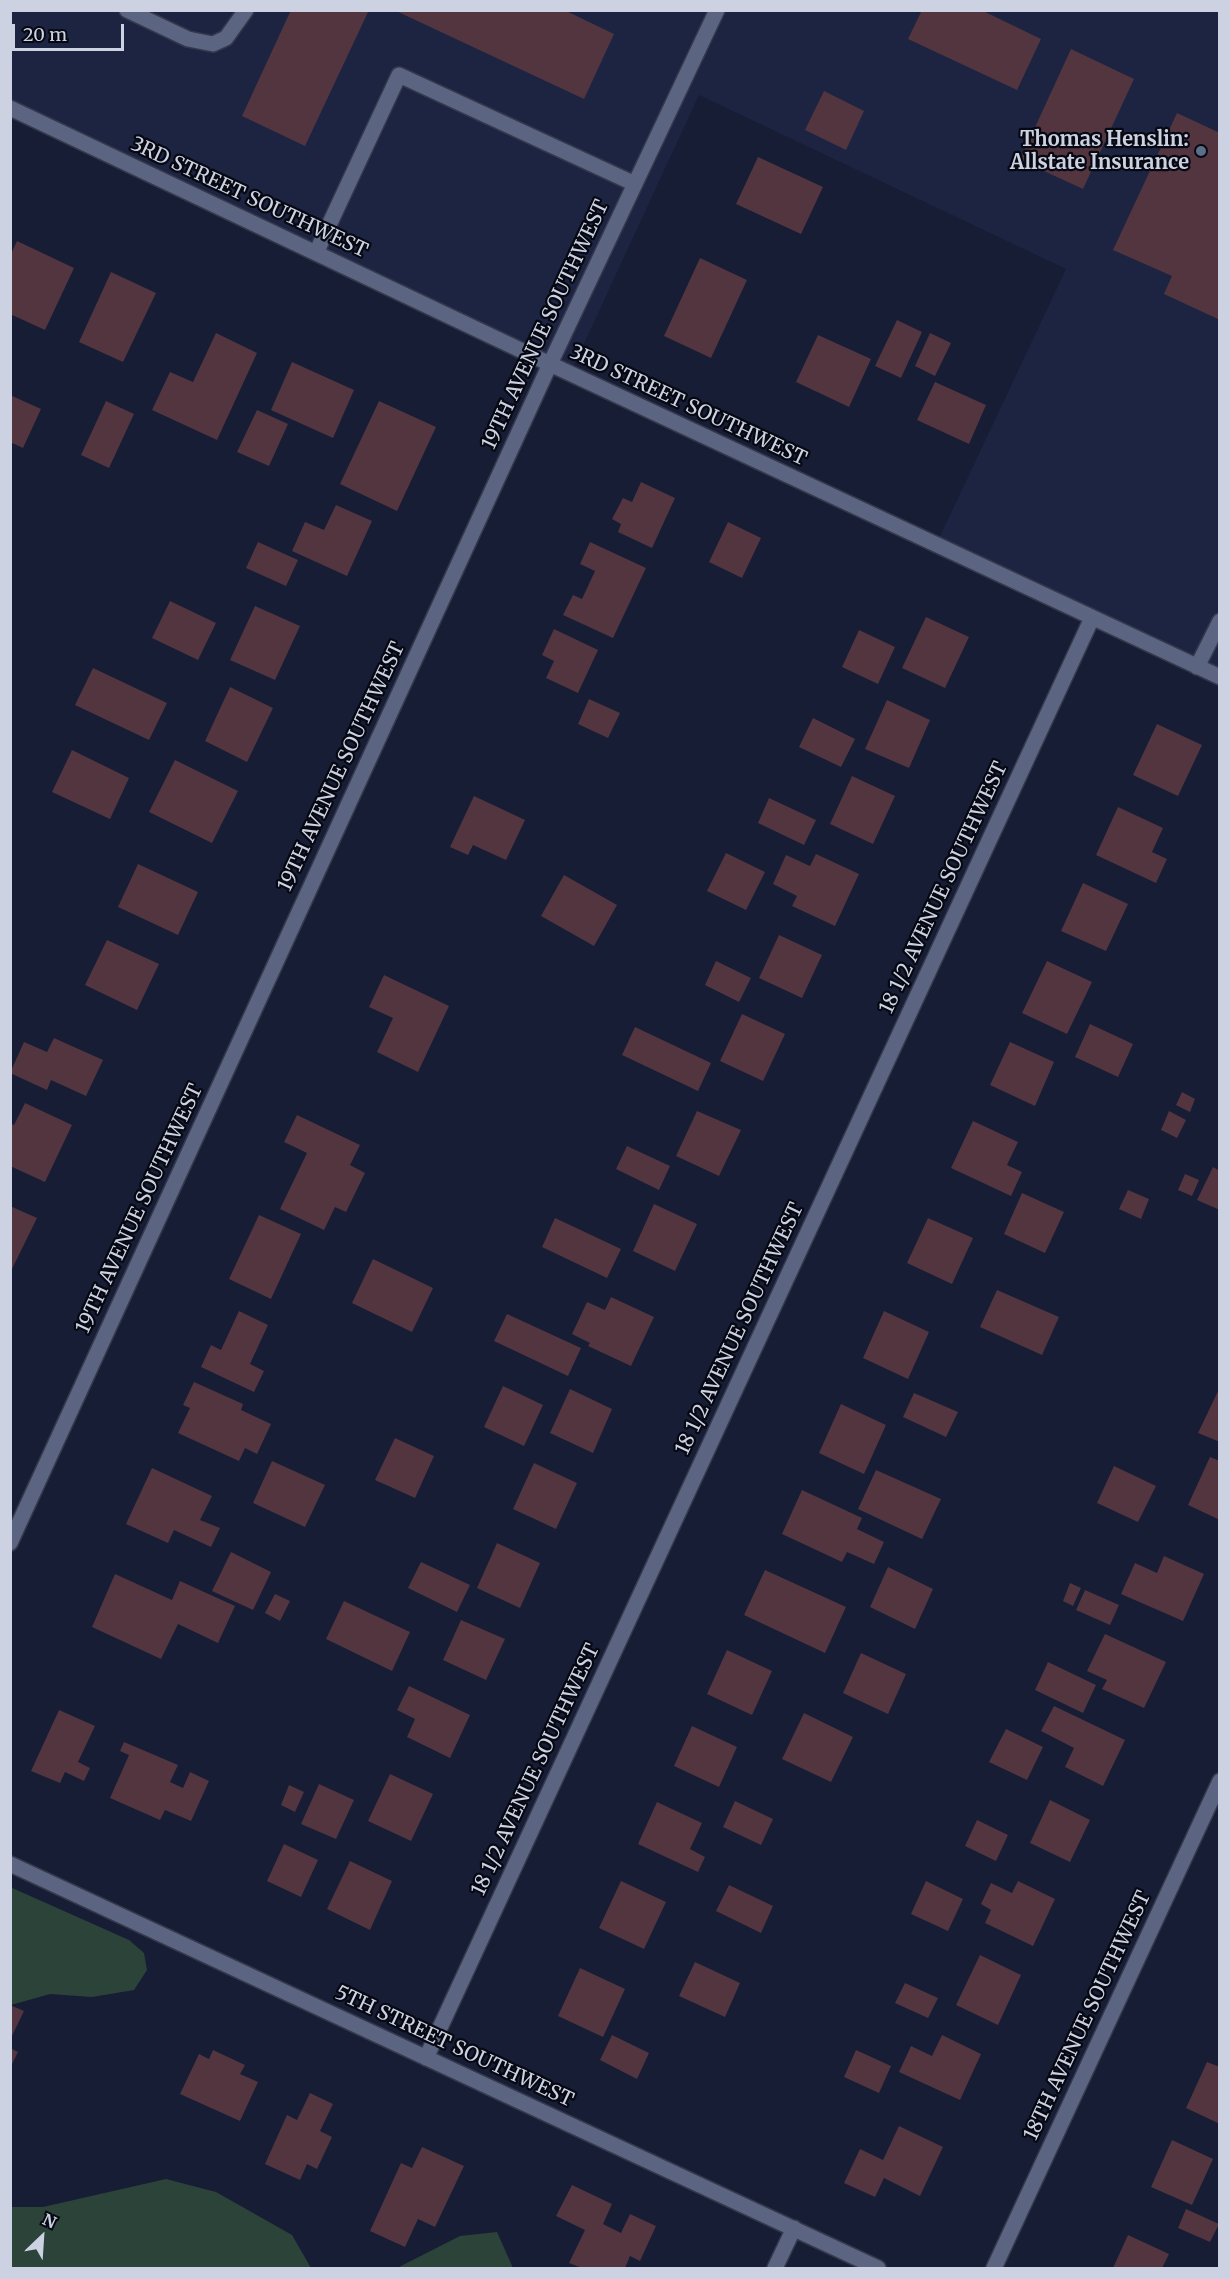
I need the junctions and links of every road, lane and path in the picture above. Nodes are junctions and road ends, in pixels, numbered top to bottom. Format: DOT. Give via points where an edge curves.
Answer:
graph roads {
  1 [pos="127,10"];
  2 [pos="246,10"];
  3 [pos="717,10"];
  4 [pos="10,108"];
  5 [pos="635,183"];
  6 [pos="316,253"];
  7 [pos="550,364"];
  8 [pos="1092,618"];
  9 [pos="1220,621"];
  10 [pos="1197,667"];
  11 [pos="1220,677"];
  12 [pos="10,1543"];
  13 [pos="1220,1781"];
  14 [pos="10,1864"];
  15 [pos="426,2058"];
  16 [pos="794,2228"];
  17 [pos="775,2268"];
  18 [pos="878,2268"];
  19 [pos="994,2268"];
  1 -- 2 [label="street" via="188,39 213,44 226,38"];
  3 -- 5 [label="street, 19TH AVENUE SOUTHWEST"];
  4 -- 6 [label="street, 3RD STREET SOUTHWEST"];
  5 -- 6 [label="street" via="399,75"];
  5 -- 7 [label="street, 19TH AVENUE SOUTHWEST"];
  6 -- 7 [label="street, 3RD STREET SOUTHWEST"];
  7 -- 8 [label="street, 3RD STREET SOUTHWEST"];
  7 -- 12 [label="street, 19TH AVENUE SOUTHWEST"];
  8 -- 10 [label="street, 3RD STREET SOUTHWEST"];
  8 -- 15 [label="street, 18 1/2 AVENUE SOUTHWEST"];
  9 -- 10 [label="street"];
  10 -- 11 [label="street, 3RD STREET SOUTHWEST"];
  13 -- 19 [label="street, 18TH AVENUE SOUTHWEST"];
  14 -- 15 [label="street, 5TH STREET SOUTHWEST"];
  15 -- 16 [label="street, 5TH STREET SOUTHWEST"];
  16 -- 17 [label="street"];
  16 -- 18 [label="street, 5TH STREET SOUTHWEST"];
}
